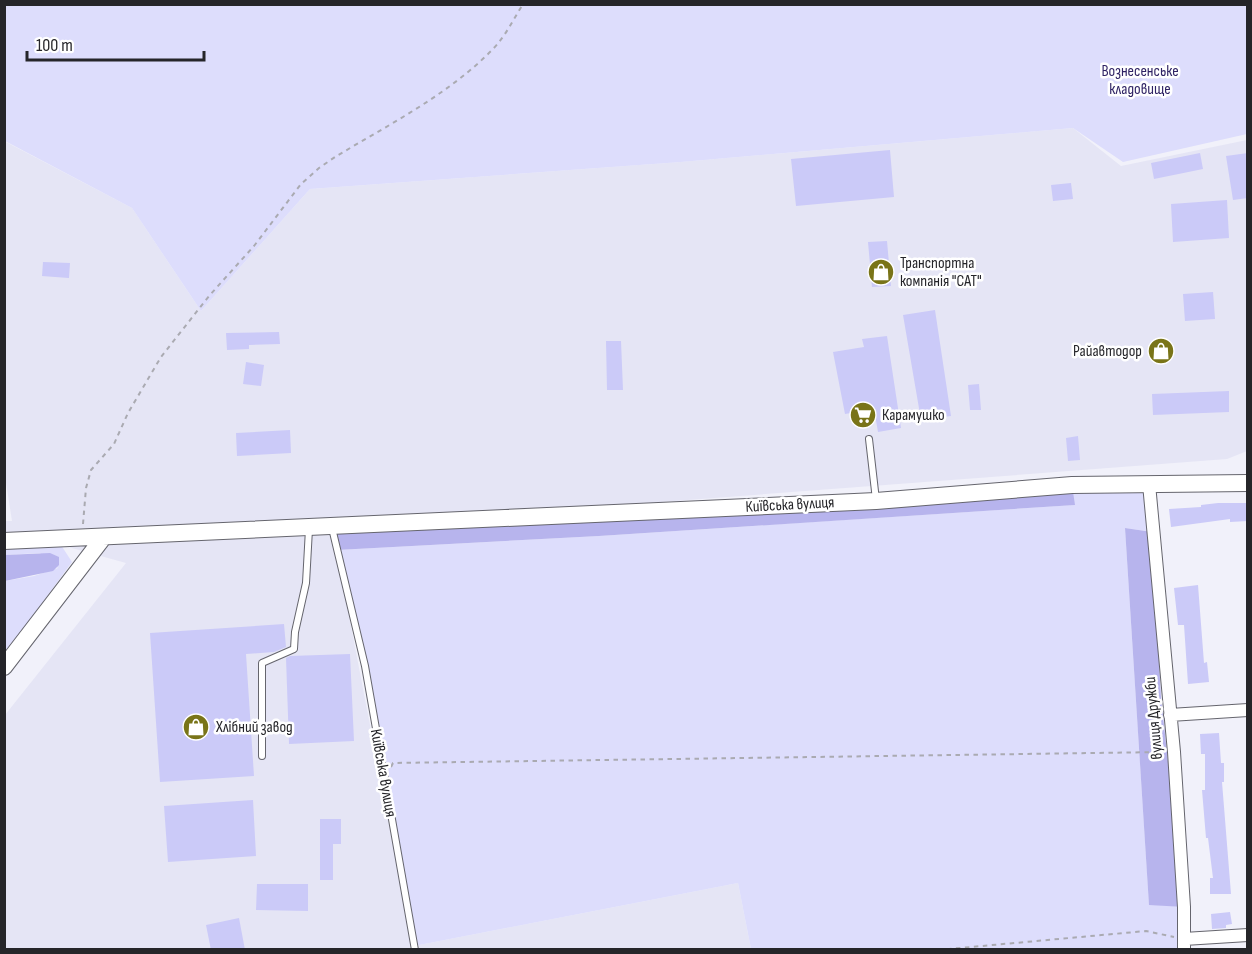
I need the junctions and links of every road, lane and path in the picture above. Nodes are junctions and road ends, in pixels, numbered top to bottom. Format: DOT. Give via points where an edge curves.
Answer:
graph roads {
  1 [pos="523,4"];
  2 [pos="869,439"];
  3 [pos="1248,483"];
  4 [pos="1149,484"];
  5 [pos="876,501"];
  6 [pos="331,527"];
  7 [pos="309,528"];
  8 [pos="103,538"];
  9 [pos="82,539"];
  10 [pos="4,541"];
  11 [pos="4,667"];
  12 [pos="1248,710"];
  13 [pos="1170,715"];
  14 [pos="1174,752"];
  15 [pos="262,756"];
  16 [pos="385,781"];
  17 [pos="1248,935"];
  18 [pos="1184,944"];
  19 [pos="415,950"];
  20 [pos="938,950"];
  1 -- 9 [label="path" via="493,49 469,70 310,175 209,296 161,357 114,444 91,470"];
  2 -- 5 [label="lane"];
  3 -- 4 [label="main road, Київська вулиця"];
  4 -- 5 [label="main road, Київська вулиця" via="1072,485"];
  4 -- 13 [label="street, вулиця Дружби"];
  5 -- 6 [label="main road, Київська вулиця"];
  6 -- 7 [label="main road, Київська вулиця"];
  6 -- 16 [label="lane, Київська вулиця" via="364,666"];
  7 -- 8 [label="main road, Київська вулиця"];
  7 -- 15 [label="lane" via="306,583 294,649 262,663"];
  8 -- 9 [label="main road, Київська вулиця"];
  8 -- 11 [label="main road"];
  9 -- 10 [label="main road, Київська вулиця"];
  12 -- 13 [label="street"];
  13 -- 14 [label="street, вулиця Дружби"];
  14 -- 16 [label="path" via="393,763"];
  14 -- 18 [label="street, вулиця Дружби"];
  16 -- 19 [label="lane, Київська вулиця"];
  17 -- 18 [label="street"];
  18 -- 20 [label="path" via="1146,931"];
}
